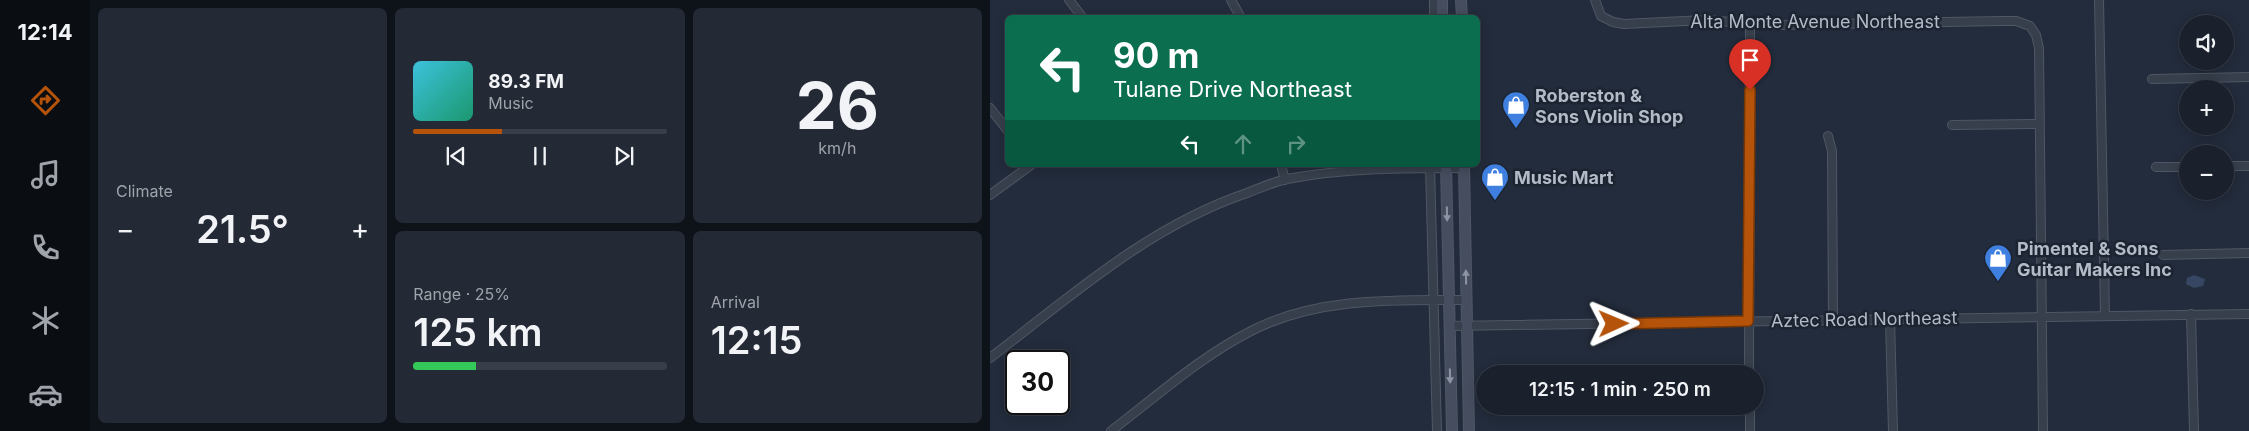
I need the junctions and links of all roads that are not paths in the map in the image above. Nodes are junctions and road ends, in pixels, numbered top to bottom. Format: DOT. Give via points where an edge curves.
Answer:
graph roads {
  1 [pos="1069,0"];
  2 [pos="1231,0"];
  3 [pos="1434,0"];
  4 [pos="1442,0"];
  5 [pos="1461,0"];
  6 [pos="1596,0"];
  7 [pos="2099,0"];
  8 [pos="1081,15"];
  9 [pos="1239,15"];
  10 [pos="1434,15"];
  11 [pos="1442,15"];
  12 [pos="1462,15"];
  13 [pos="1750,22"];
  14 [pos="2249,77"];
  15 [pos="2152,79"];
  16 [pos="990,108"];
  17 [pos="2040,124"];
  18 [pos="1952,125"];
  19 [pos="1005,127"];
  20 [pos="1828,136"];
  21 [pos="2234,166"];
  22 [pos="2249,166"];
  23 [pos="1028,167"];
  24 [pos="1282,167"];
  25 [pos="1429,167"];
  26 [pos="1446,167"];
  27 [pos="1464,167"];
  28 [pos="2156,167"];
  29 [pos="2179,167"];
  30 [pos="1285,180"];
  31 [pos="990,195"];
  32 [pos="2249,253"];
  33 [pos="2163,255"];
  34 [pos="1434,300"];
  35 [pos="1448,300"];
  36 [pos="1466,300"];
  37 [pos="2191,314"];
  38 [pos="2249,314"];
  39 [pos="2105,315"];
  40 [pos="2042,317"];
  41 [pos="1890,319"];
  42 [pos="1833,320"];
  43 [pos="1748,321"];
  44 [pos="1449,326"];
  45 [pos="1467,326"];
  46 [pos="990,358"];
  47 [pos="1749,365"];
  48 [pos="1750,415"];
  49 [pos="1111,431"];
  50 [pos="1436,431"];
  51 [pos="1452,431"];
  52 [pos="1469,431"];
  53 [pos="1750,431"];
  54 [pos="1893,431"];
  55 [pos="2043,431"];
  56 [pos="2194,431"];
  1 -- 8 [label="street"];
  2 -- 9 [label="street"];
  3 -- 10 [label="street"];
  4 -- 11 [label="main road"];
  5 -- 12 [label="main road"];
  6 -- 13 [label="street, Alta Monte Avenue Northeast" via="1601,16 1624,24 1705,20"];
  7 -- 39 [label="street"];
  13 -- 17 [label="street, Alta Monte Avenue Northeast" via="2002,21 2030,26 2039,48"];
  13 -- 43 [label="street"];
  14 -- 15 [label="street"];
  16 -- 19 [label="street"];
  17 -- 18 [label="street"];
  17 -- 40 [label="street"];
  20 -- 42 [label="street" via="1832,151"];
  21 -- 22 [label="street"];
  23 -- 31 [label="street"];
  24 -- 30 [label="street"];
  25 -- 26 [label="street"];
  25 -- 30 [label="street" via="1338,172"];
  25 -- 34 [label="street"];
  26 -- 27 [label="street"];
  26 -- 35 [label="main road, one-way"];
  36 -- 27 [label="main road, one-way"];
  28 -- 29 [label="street"];
  30 -- 46 [label="street" via="1222,201 1175,224 1122,256"];
  32 -- 33 [label="street"];
  34 -- 35 [label="street"];
  34 -- 49 [label="street" via="1328,306 1255,329 1216,351"];
  34 -- 50 [label="street"];
  35 -- 36 [label="street"];
  35 -- 44 [label="main road"];
  36 -- 45 [label="main road"];
  37 -- 38 [label="street, Aztec Road Northeast"];
  37 -- 39 [label="street, Aztec Road Northeast"];
  37 -- 56 [label="street"];
  39 -- 40 [label="street, Aztec Road Northeast"];
  40 -- 41 [label="street, Aztec Road Northeast"];
  40 -- 55 [label="street"];
  41 -- 42 [label="street, Aztec Road Northeast"];
  41 -- 54 [label="street"];
  42 -- 43 [label="street, Aztec Road Northeast"];
  43 -- 45 [label="street, Aztec Road Northeast"];
  43 -- 47 [label="street"];
  44 -- 45 [label="street, Aztec Road Northeast"];
  44 -- 51 [label="main road, one-way"];
  45 -- 52 [label="main road"];
  48 -- 53 [label="street"];
}
